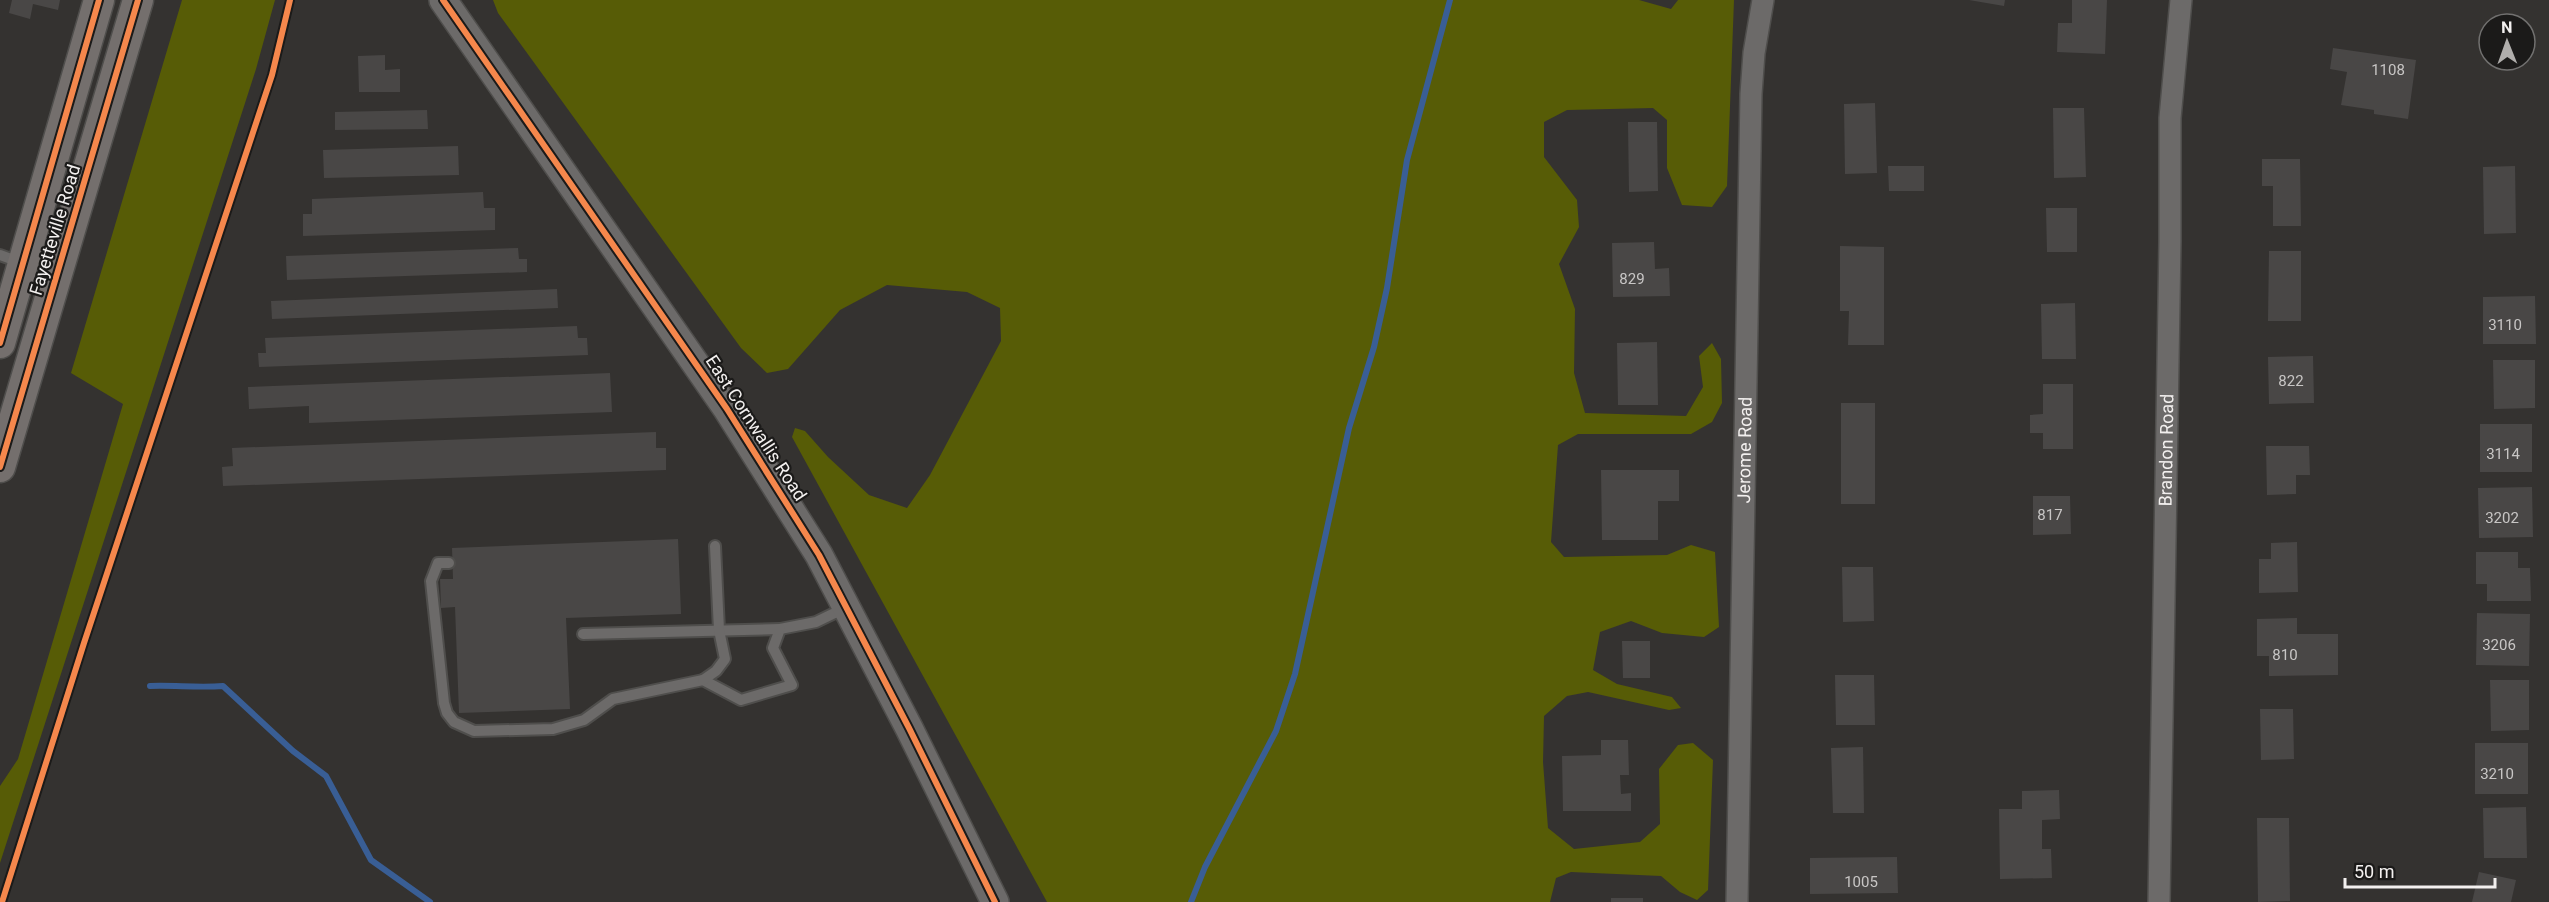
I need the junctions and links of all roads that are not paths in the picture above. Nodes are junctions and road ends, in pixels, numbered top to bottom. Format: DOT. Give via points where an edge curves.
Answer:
graph roads {
  1 [pos="99,0"];
  2 [pos="138,0"];
  3 [pos="443,0"];
  4 [pos="1763,0"];
  5 [pos="2181,0"];
  6 [pos="12,259"];
  7 [pos="0,343"];
  8 [pos="0,467"];
  9 [pos="715,546"];
  10 [pos="449,563"];
  11 [pos="846,608"];
  12 [pos="780,629"];
  13 [pos="719,630"];
  14 [pos="584,634"];
  15 [pos="703,680"];
  16 [pos="995,902"];
  17 [pos="1737,902"];
  18 [pos="2159,902"];
  1 -- 6 [label="main road, Fayetteville Road"];
  2 -- 8 [label="main road, Fayetteville Road"];
  3 -- 11 [label="street, East Cornwallis Road" via="727,409 819,555"];
  4 -- 17 [label="street, Jerome Road" via="1751,94"];
  5 -- 18 [label="street, Brandon Road" via="2170,118"];
  6 -- 7 [label="main road, Fayetteville Road"];
  9 -- 13 [label="lane"];
  10 -- 15 [label="lane" via="438,562 431,581 444,703 454,722 474,731 554,729 584,720 613,699"];
  11 -- 12 [label="lane" via="816,621"];
  11 -- 16 [label="street, East Cornwallis Road"];
  12 -- 13 [label="lane"];
  12 -- 15 [label="lane" via="773,648 792,684 741,700"];
  13 -- 14 [label="lane"];
  13 -- 15 [label="lane" via="725,659"];
}
